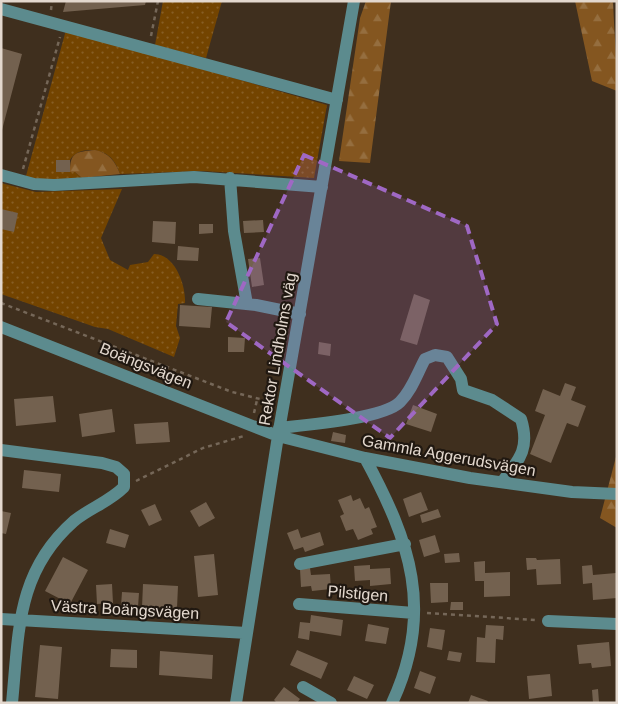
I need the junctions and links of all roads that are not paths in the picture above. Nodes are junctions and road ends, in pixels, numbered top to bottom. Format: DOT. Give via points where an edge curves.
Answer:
graph roads {
  1 [pos="354,1"];
  2 [pos="1,10"];
  3 [pos="337,100"];
  4 [pos="1,175"];
  5 [pos="230,178"];
  6 [pos="322,187"];
  7 [pos="198,299"];
  8 [pos="247,304"];
  9 [pos="300,314"];
  10 [pos="1,327"];
  11 [pos="279,432"];
  12 [pos="1,450"];
  13 [pos="365,458"];
  14 [pos="502,482"];
  15 [pos="617,494"];
  16 [pos="405,544"];
  17 [pos="300,564"];
  18 [pos="299,604"];
  19 [pos="414,614"];
  20 [pos="1,619"];
  21 [pos="20,620"];
  22 [pos="548,621"];
  23 [pos="617,624"];
  24 [pos="247,633"];
  25 [pos="303,687"];
  26 [pos="12,703"];
  27 [pos="236,703"];
  28 [pos="331,703"];
  29 [pos="392,703"];
  1 -- 3 [label="street, Rektor Lindholms väg"];
  2 -- 3 [label="street"];
  3 -- 6 [label="street, Rektor Lindholms väg"];
  4 -- 5 [label="street" via="54,185"];
  5 -- 6 [label="street"];
  5 -- 8 [label="street" via="234,231"];
  6 -- 9 [label="street, Rektor Lindholms väg"];
  7 -- 8 [label="street"];
  8 -- 9 [label="street"];
  9 -- 11 [label="street, Rektor Lindholms väg"];
  10 -- 11 [label="street, Boängsvägen" via="250,424"];
  11 -- 13 [label="street, Gammla Aggerudsvägen"];
  11 -- 14 [label="street" via="370,415 398,404 412,388 425,360 436,356 447,358 461,379 463,390 492,400 521,418 526,434 525,448"];
  11 -- 24 [label="street, Rektor Lindholms väg"];
  12 -- 21 [label="street" via="102,463 116,467 124,474 124,487 113,498 74,522 36,566"];
  13 -- 14 [label="street, Gammla Aggerudsvägen"];
  13 -- 16 [label="street"];
  14 -- 15 [label="street, Gammla Aggerudsvägen" via="572,492"];
  16 -- 17 [label="street"];
  16 -- 19 [label="street" via="414,590"];
  18 -- 19 [label="street, Pilstigen"];
  19 -- 29 [label="street" via="411,648"];
  20 -- 21 [label="street, Västra Boängsvägen"];
  21 -- 24 [label="street, Västra Boängsvägen"];
  21 -- 26 [label="street"];
  22 -- 23 [label="street"];
  24 -- 27 [label="street, Rektor Lindholms väg"];
  25 -- 28 [label="street"];
}
